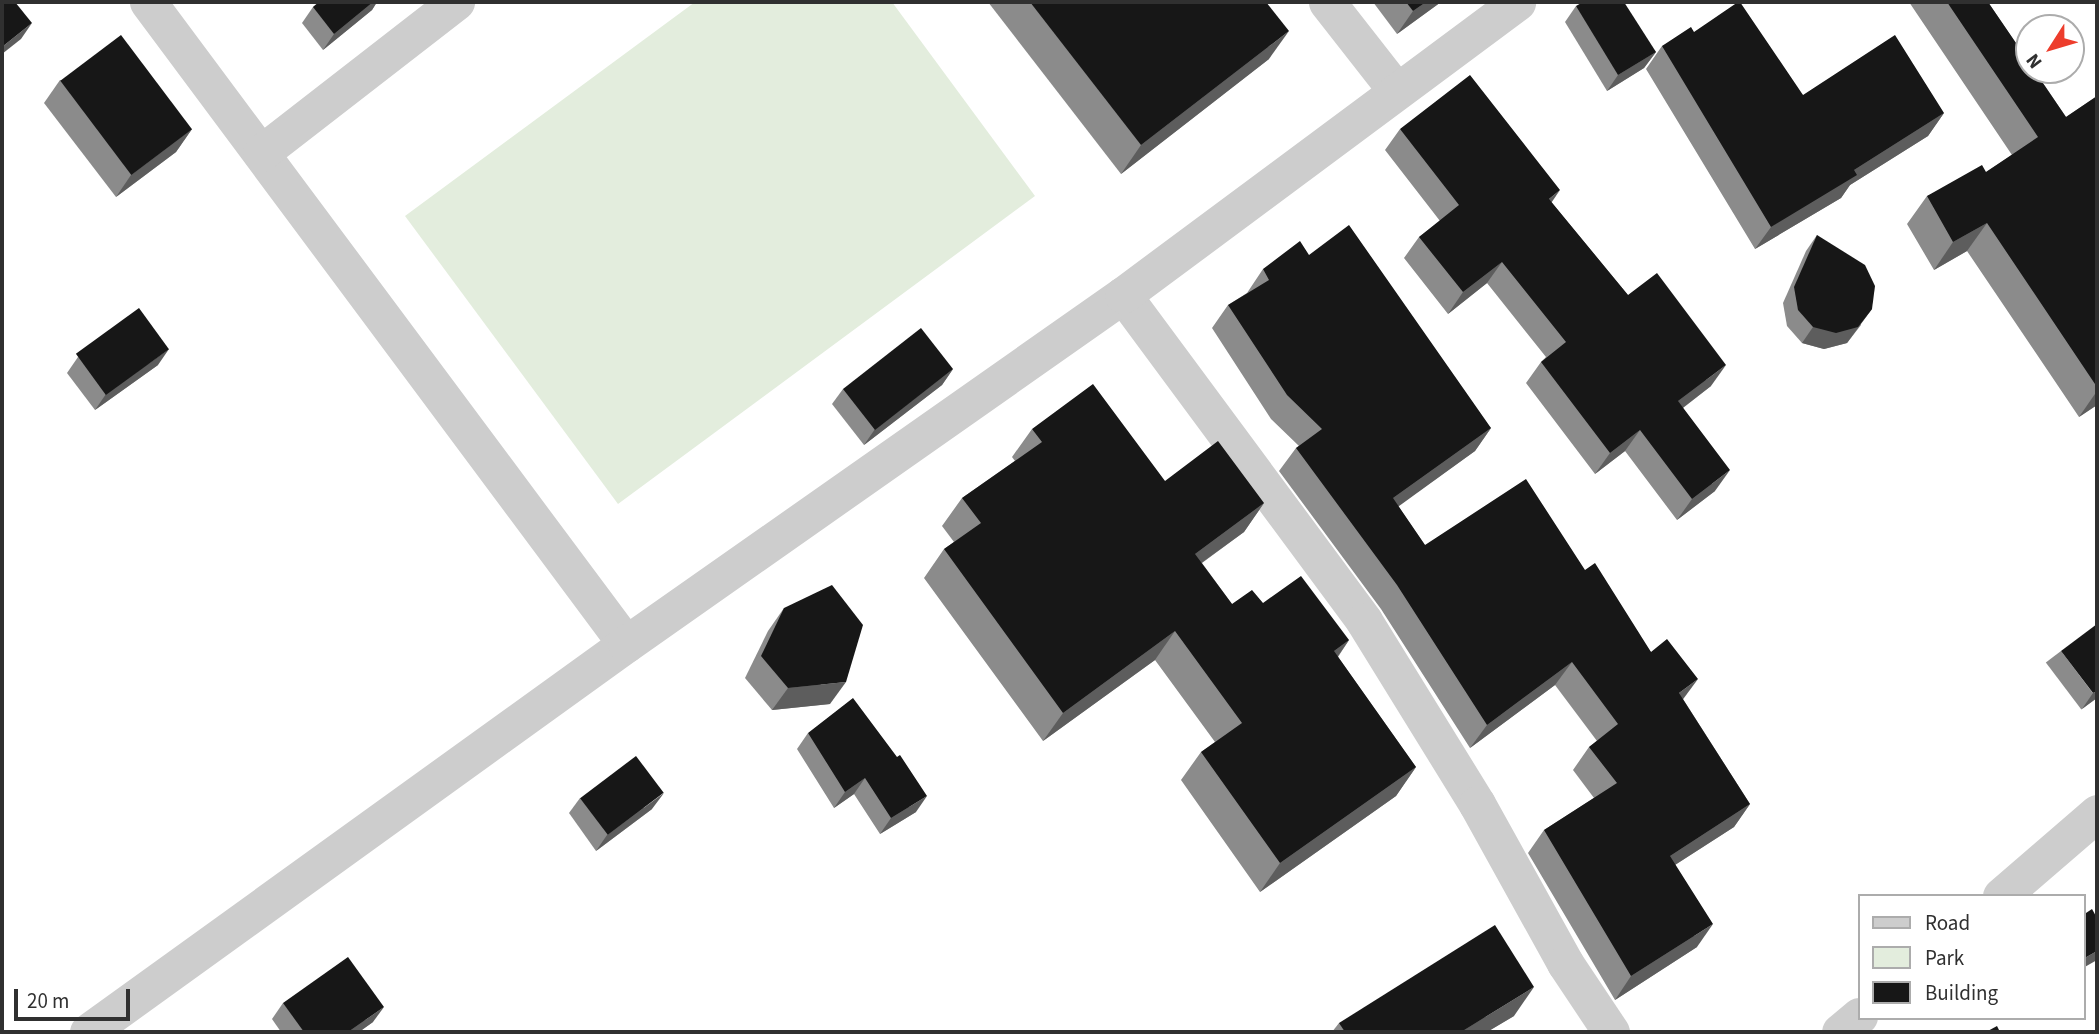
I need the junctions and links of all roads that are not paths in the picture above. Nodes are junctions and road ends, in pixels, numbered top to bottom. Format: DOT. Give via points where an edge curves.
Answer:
graph roads {
  1 [pos="148,2"];
  2 [pos="456,2"];
  3 [pos="1327,2"];
  4 [pos="1517,2"];
  5 [pos="1395,89"];
  6 [pos="261,153"];
  7 [pos="1122,295"];
  8 [pos="626,644"];
  9 [pos="2097,813"];
  10 [pos="2003,894"];
  11 [pos="1857,1018"];
  12 [pos="88,1032"];
  13 [pos="1611,1032"];
  14 [pos="1840,1032"];
  1 -- 6 [label="street"];
  2 -- 6 [label="street"];
  3 -- 5 [label="street"];
  4 -- 5 [label="street"];
  5 -- 7 [label="street"];
  6 -- 8 [label="street"];
  7 -- 8 [label="street"];
  7 -- 13 [label="street" via="1364,621 1477,804 1565,963"];
  8 -- 12 [label="street"];
  9 -- 10 [label="street"];
  11 -- 14 [label="street"];
}
